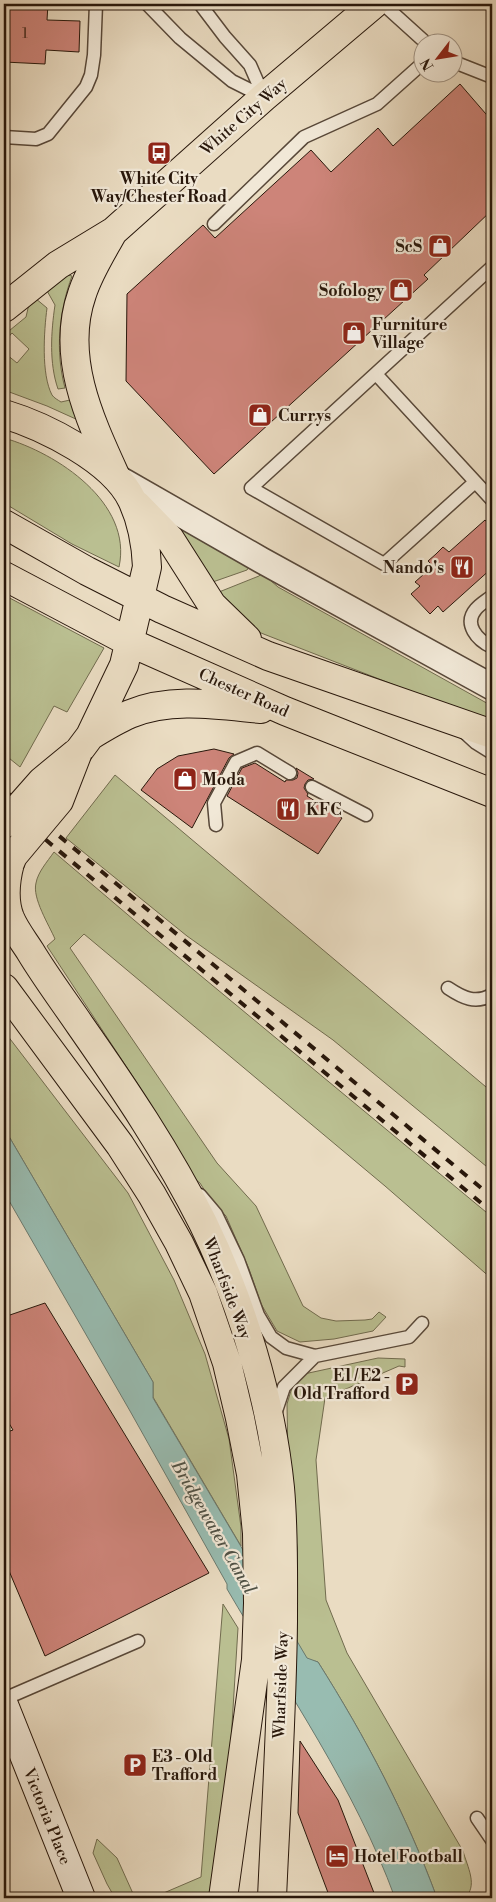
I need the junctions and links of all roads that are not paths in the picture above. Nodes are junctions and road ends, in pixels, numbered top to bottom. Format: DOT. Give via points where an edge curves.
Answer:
graph roads {
  1 [pos="96,4"];
  2 [pos="147,4"];
  3 [pos="200,4"];
  4 [pos="374,4"];
  5 [pos="383,4"];
  6 [pos="414,32"];
  7 [pos="464,66"];
  8 [pos="414,71"];
  9 [pos="492,77"];
  10 [pos="264,97"];
  11 [pos="4,137"];
  12 [pos="214,224"];
  13 [pos="114,231"];
  14 [pos="492,267"];
  15 [pos="4,308"];
  16 [pos="376,374"];
  17 [pos="4,414"];
  18 [pos="475,482"];
  19 [pos="123,488"];
  20 [pos="492,500"];
  21 [pos="4,524"];
  22 [pos="4,576"];
  23 [pos="492,596"];
  24 [pos="139,598"];
  25 [pos="129,642"];
  26 [pos="492,646"];
  27 [pos="268,656"];
  28 [pos="492,687"];
  29 [pos="285,711"];
  30 [pos="447,717"];
  31 [pos="492,734"];
  32 [pos="84,744"];
  33 [pos="492,753"];
  34 [pos="290,774"];
  35 [pos="312,787"];
  36 [pos="492,793"];
  37 [pos="366,815"];
  38 [pos="4,824"];
  39 [pos="216,825"];
  40 [pos="4,988"];
  41 [pos="448,988"];
  42 [pos="492,995"];
  43 [pos="182,1184"];
  44 [pos="422,1322"];
  45 [pos="315,1356"];
  46 [pos="270,1427"];
  47 [pos="138,1641"];
  48 [pos="5,1709"];
  49 [pos="477,1818"];
  50 [pos="492,1840"];
  51 [pos="81,1898"];
  52 [pos="223,1898"];
  53 [pos="272,1898"];
  1 -- 11 [label="lane" via="94,55 86,87 44,136 36,139"];
  2 -- 10 [label="lane" via="180,38 232,81"];
  3 -- 10 [label="lane" via="250,65"];
  4 -- 10 [label="main road, White City Way"];
  5 -- 6 [label="lane"];
  7 -- 9 [label="lane"];
  8 -- 12 [label="lane" via="377,104 304,137"];
  10 -- 13 [label="main road, White City Way"];
  13 -- 15 [label="main road, White City Way" via="58,265"];
  13 -- 19 [label="main road, White City Way" via="81,294 73,340 78,377 96,434"];
  14 -- 16 [label="lane"];
  16 -- 18 [label="lane"];
  16 -- 18 [label="lane" via="251,488 384,564"];
  17 -- 19 [label="main road" via="65,439"];
  18 -- 20 [label="lane"];
  19 -- 24 [label="main road, Wharfside Way" via="142,528 147,550 147,567"];
  19 -- 27 [label="main road" via="170,539 212,605"];
  19 -- 28 [label="street"];
  21 -- 24 [label="main road"];
  22 -- 25 [label="main road, Chester Road"];
  23 -- 26 [label="lane" via="470,618 471,628 478,638"];
  24 -- 25 [label="main road, Wharfside Way"];
  24 -- 27 [label="main road"];
  25 -- 29 [label="main road, Chester Road"];
  25 -- 32 [label="main road, Wharfside Way" via="124,665"];
  27 -- 30 [label="main road"];
  29 -- 32 [label="main road" via="208,704 165,705 112,722"];
  29 -- 36 [label="main road, Chester Road"];
  30 -- 31 [label="main road"];
  30 -- 33 [label="lane"];
  32 -- 38 [label="main road, bridge" via="42,781"];
  32 -- 43 [label="main road, Wharfside Way, bridge" via="59,801 13,856 5,894 6,906 14,927 121,1084"];
  34 -- 39 [label="lane" via="257,753 236,762 214,803"];
  35 -- 37 [label="lane"];
  40 -- 52 [label="main road, Wharfside Way" via="120,1145 156,1203 203,1293 227,1363 251,1474 257,1533 256,1660"];
  41 -- 42 [label="lane" via="470,1000"];
  43 -- 45 [label="lane" via="201,1196 216,1214 238,1260 258,1315 271,1337 286,1348"];
  43 -- 46 [label="main road, Wharfside Way" via="233,1292 250,1344"];
  44 -- 45 [label="lane" via="409,1337"];
  45 -- 46 [label="lane" via="284,1387"];
  46 -- 53 [label="main road, Wharfside Way" via="280,1486 283,1543 282,1667"];
  47 -- 48 [label="lane"];
  48 -- 51 [label="street, Victoria Place"];
  49 -- 50 [label="lane"];
}
